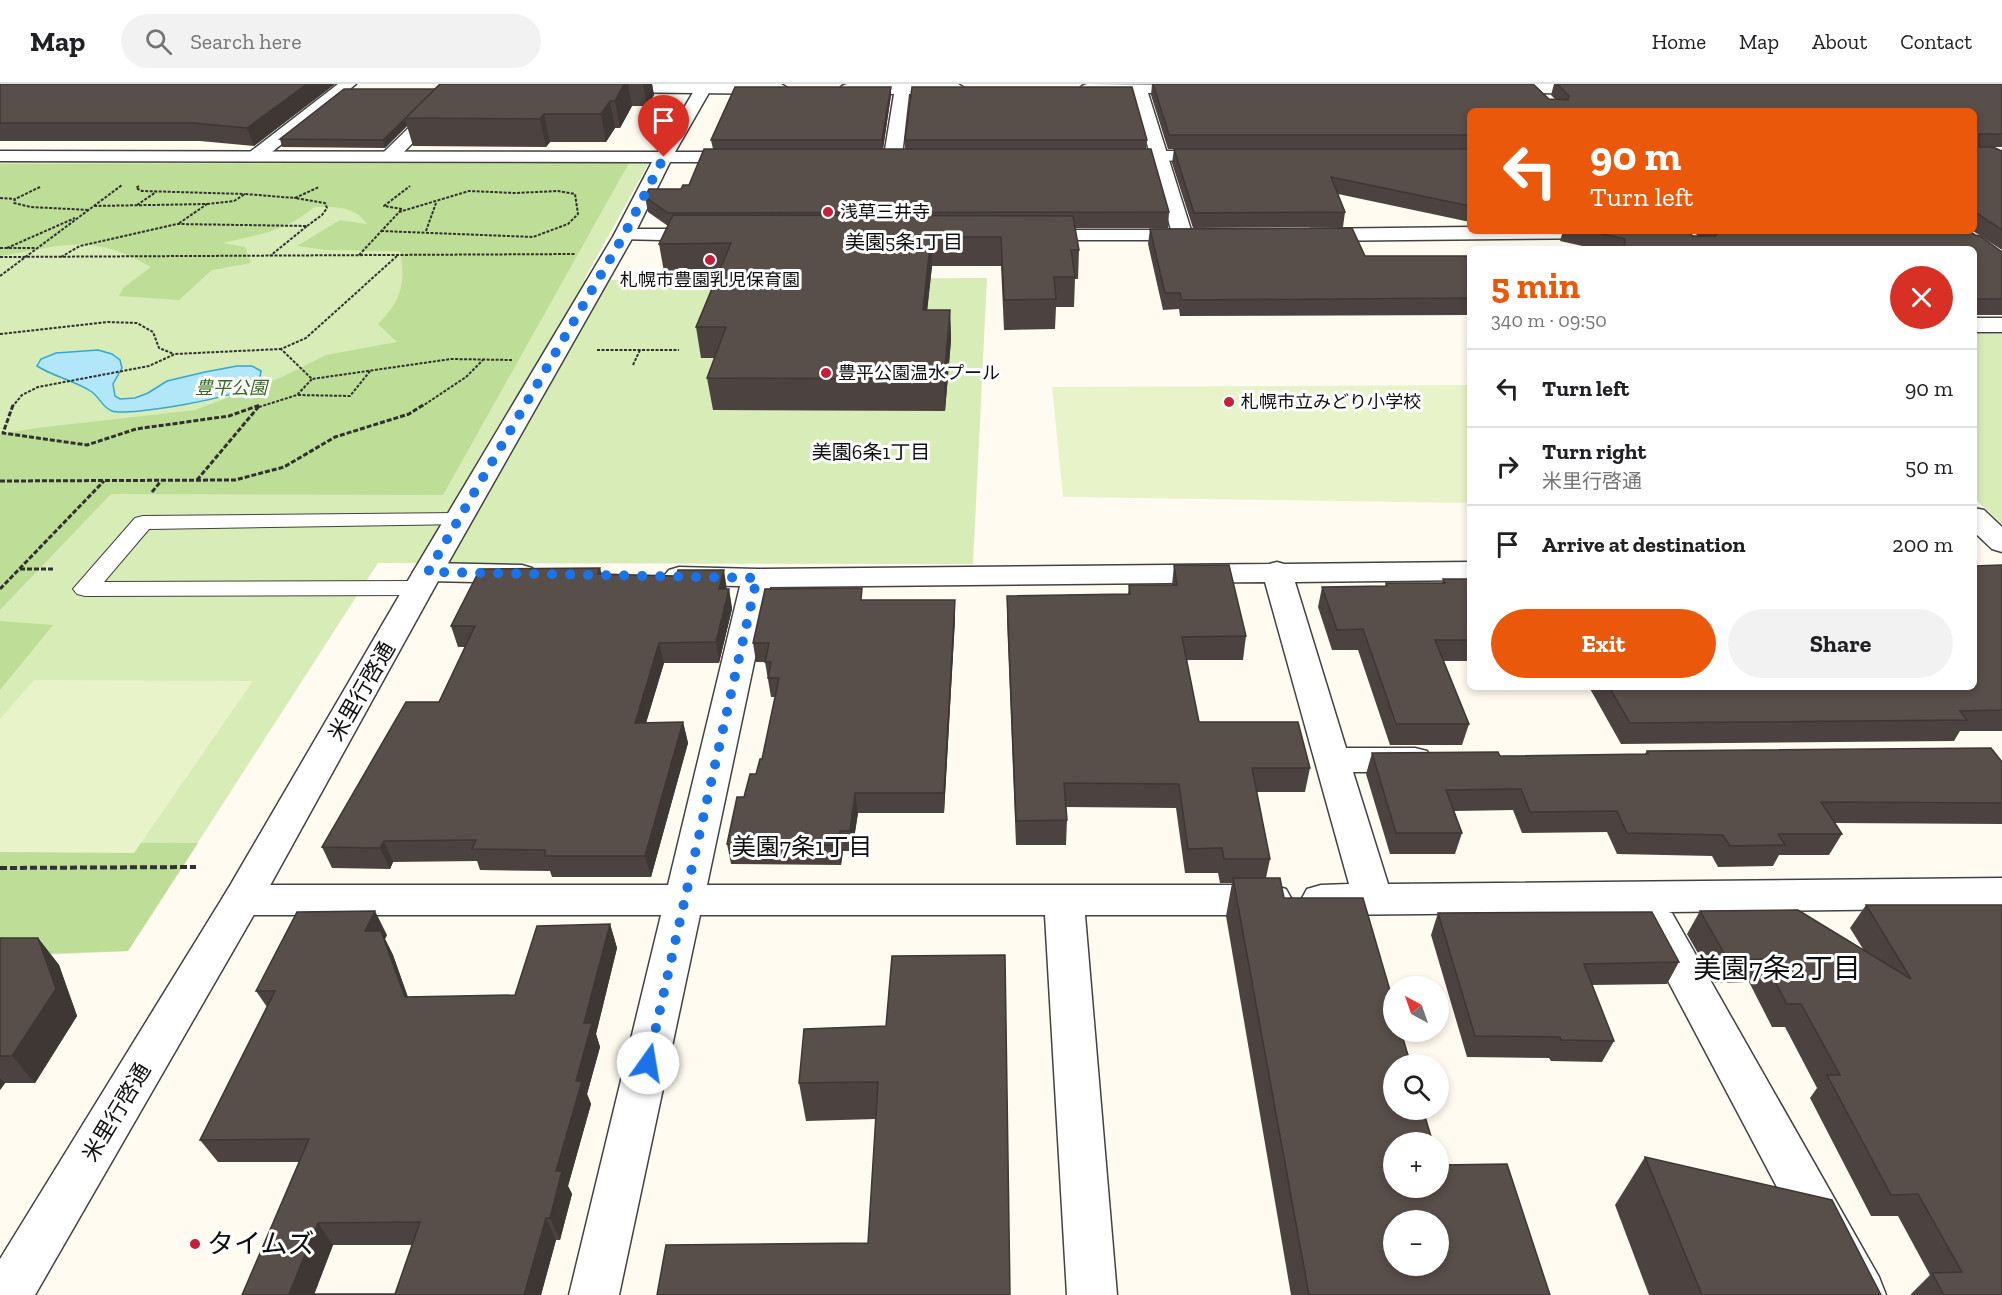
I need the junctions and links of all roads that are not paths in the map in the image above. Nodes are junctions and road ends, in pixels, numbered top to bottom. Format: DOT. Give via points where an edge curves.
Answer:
graph roads {
  1 [pos="1139,86"];
  2 [pos="345,87"];
  3 [pos="705,87"];
  4 [pos="903,87"];
  5 [pos="1530,87"];
  6 [pos="1211,88"];
  7 [pos="364,89"];
  8 [pos="586,89"];
  9 [pos="797,89"];
  10 [pos="832,89"];
  11 [pos="974,89"];
  12 [pos="1068,89"];
  13 [pos="1473,89"];
  14 [pos="1615,89"];
  15 [pos="449,98"];
  16 [pos="1548,104"];
  17 [pos="0,156"];
  18 [pos="256,156"];
  19 [pos="390,156"];
  20 [pos="916,156"];
  21 [pos="1089,156"];
  22 [pos="1159,156"];
  23 [pos="1237,156"];
  24 [pos="664,157"];
  25 [pos="767,157"];
  26 [pos="1467,233"];
  27 [pos="731,235"];
  28 [pos="1290,235"];
  29 [pos="1017,236"];
  30 [pos="1183,236"];
  31 [pos="1207,236"];
  32 [pos="619,245"];
  33 [pos="1977,325"];
  34 [pos="2002,325"];
  35 [pos="459,519"];
  36 [pos="1977,519"];
  37 [pos="2002,543"];
  38 [pos="1277,571"];
  39 [pos="1467,571"];
  40 [pos="545,574"];
  41 [pos="651,576"];
  42 [pos="757,578"];
  43 [pos="424,580"];
  44 [pos="1441,759"];
  45 [pos="1334,760"];
  46 [pos="2002,893"];
  47 [pos="1643,896"];
  48 [pos="1064,899"];
  49 [pos="242,900"];
  50 [pos="685,900"];
  51 [pos="1373,900"];
  52 [pos="8,1295"];
  53 [pos="594,1295"];
  54 [pos="1092,1295"];
  55 [pos="1861,1295"];
  1 -- 6 [label="street"];
  1 -- 12 [label="street"];
  1 -- 22 [label="street"];
  2 -- 7 [label="street"];
  2 -- 18 [label="street"];
  3 -- 8 [label="street"];
  3 -- 9 [label="street"];
  3 -- 24 [label="street, 米里行啓通"];
  4 -- 10 [label="street"];
  4 -- 11 [label="street"];
  4 -- 20 [label="street" via="887,156"];
  5 -- 13 [label="street"];
  5 -- 14 [label="street"];
  5 -- 16 [label="street"];
  15 -- 19 [label="street"];
  17 -- 18 [label="street"];
  18 -- 19 [label="street"];
  19 -- 24 [label="street"];
  21 -- 22 [label="street"];
  22 -- 23 [label="street"];
  22 -- 30 [label="street"];
  24 -- 25 [label="street"];
  24 -- 32 [label="street, 米里行啓通"];
  26 -- 28 [label="street"];
  27 -- 32 [label="street"];
  29 -- 30 [label="street"];
  30 -- 31 [label="street"];
  32 -- 35 [label="street, 米里行啓通"];
  33 -- 34 [label="street"];
  35 -- 43 [label="street, 米里行啓通"];
  35 -- 43 [label="lane" via="143,523 85,589"];
  36 -- 37 [label="street"];
  38 -- 39 [label="street"];
  38 -- 42 [label="street"];
  38 -- 45 [label="street"];
  40 -- 43 [label="street"];
  41 -- 42 [label="street"];
  42 -- 50 [label="street"];
  43 -- 49 [label="street, 米里行啓通"];
  44 -- 45 [label="street"];
  45 -- 51 [label="street"];
  46 -- 47 [label="street"];
  47 -- 51 [label="street"];
  47 -- 55 [label="street"];
  48 -- 50 [label="street"];
  48 -- 51 [label="street"];
  48 -- 54 [label="street"];
  49 -- 50 [label="street"];
  49 -- 52 [label="street, 米里行啓通"];
  50 -- 53 [label="street"];
}
